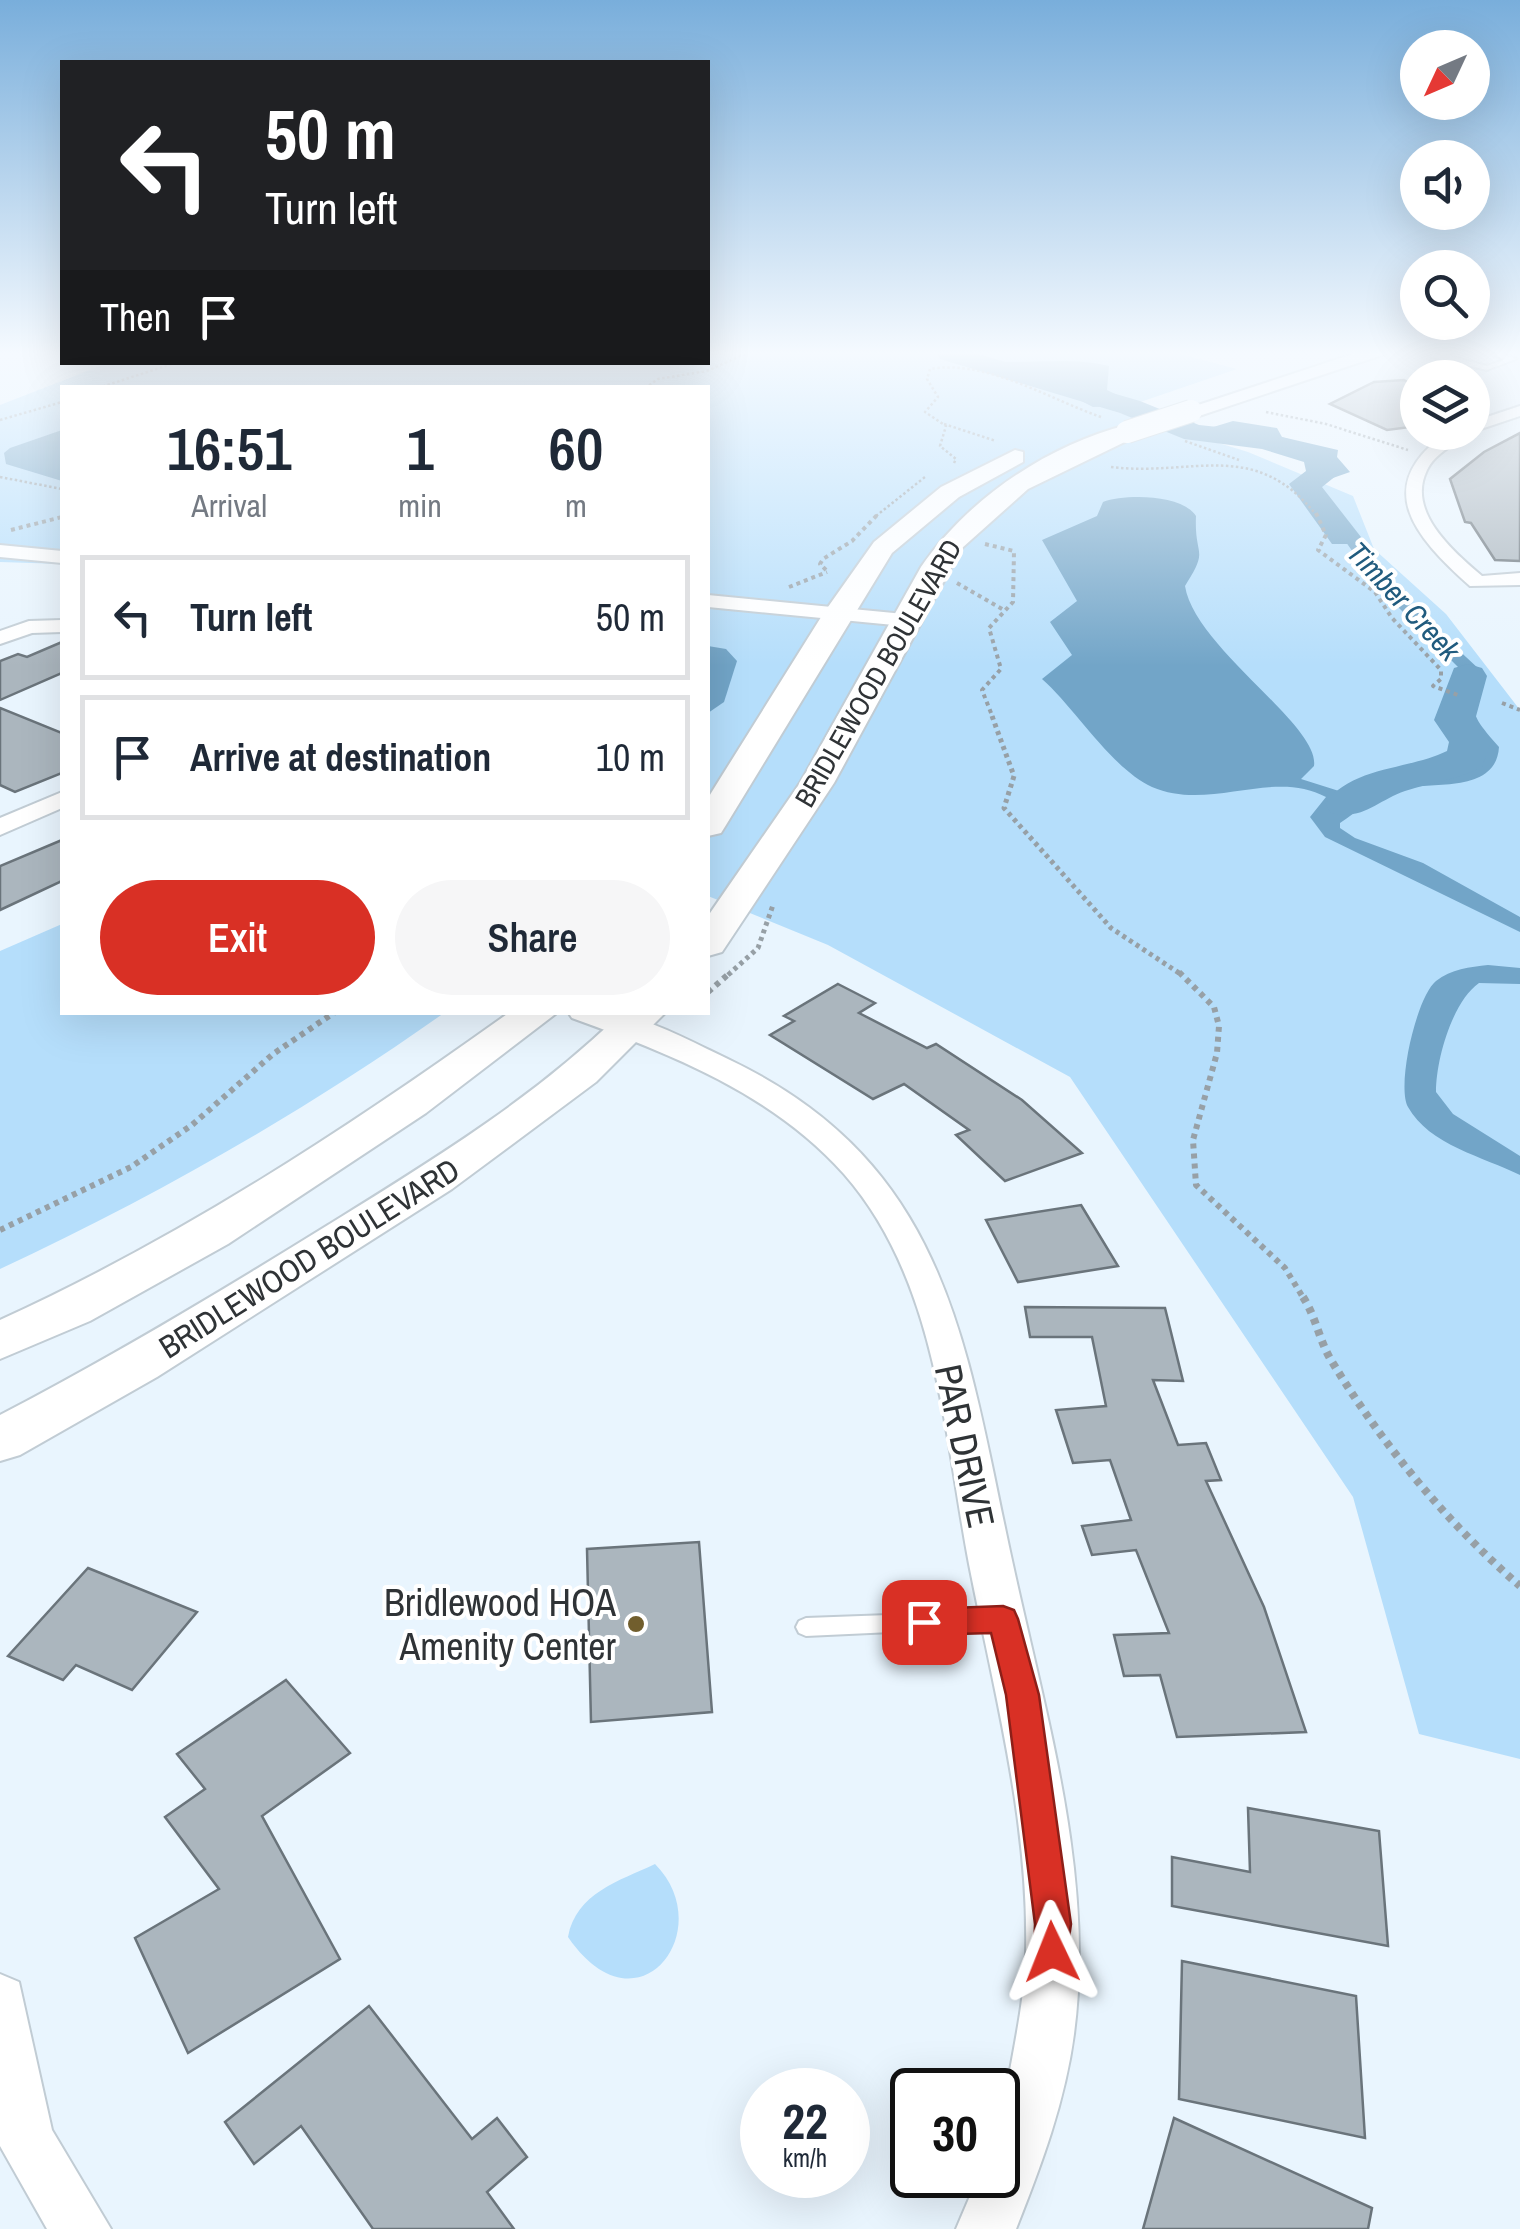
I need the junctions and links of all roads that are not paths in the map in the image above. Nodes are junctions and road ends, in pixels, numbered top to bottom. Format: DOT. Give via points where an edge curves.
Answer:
graph roads {
  1 [pos="1015,458"];
  2 [pos="1060,458"];
  3 [pos="1425,458"];
  4 [pos="3,541"];
  5 [pos="60,556"];
  6 [pos="1520,579"];
  7 [pos="710,601"];
  8 [pos="837,614"];
  9 [pos="904,620"];
  10 [pos="60,626"];
  11 [pos="0,638"];
  12 [pos="60,801"];
  13 [pos="710,822"];
  14 [pos="0,827"];
  15 [pos="710,941"];
  16 [pos="534,1015"];
  17 [pos="601,1015"];
  18 [pos="638,1021"];
  19 [pos="0,1341"];
  20 [pos="0,1440"];
  21 [pos="1003,1619"];
  22 [pos="806,1627"];
  23 [pos="0,2000"];
  24 [pos="81,2229"];
  25 [pos="986,2229"];
  1 -- 8 [label="main road, BRIDLEWOOD BOULEVARD" via="950,492 883,548"];
  2 -- 9 [label="main road, BRIDLEWOOD BOULEVARD" via="989,504 943,552"];
  3 -- 6 [label="street" via="1412,489 1421,524 1477,582"];
  4 -- 5 [label="street"];
  7 -- 8 [label="street"];
  8 -- 9 [label="street"];
  8 -- 13 [label="main road, BRIDLEWOOD BOULEVARD"];
  9 -- 15 [label="main road, BRIDLEWOOD BOULEVARD" via="817,783"];
  10 -- 11 [label="street" via="29,627"];
  12 -- 14 [label="street"];
  16 -- 19 [label="main road" via="396,1116 232,1220"];
  17 -- 18 [label="street, PAR DRIVE"];
  18 -- 20 [label="main road, BRIDLEWOOD BOULEVARD" via="552,1098 461,1162 200,1328"];
  18 -- 21 [label="street, PAR DRIVE" via="750,1082 807,1123 858,1168 903,1234 935,1308"];
  21 -- 22 [label="lane"];
  21 -- 25 [label="street, PAR DRIVE" via="1022,1695 1053,1924 1050,2008 1032,2101"];
  23 -- 24 [label="street" via="26,2140"];
}
